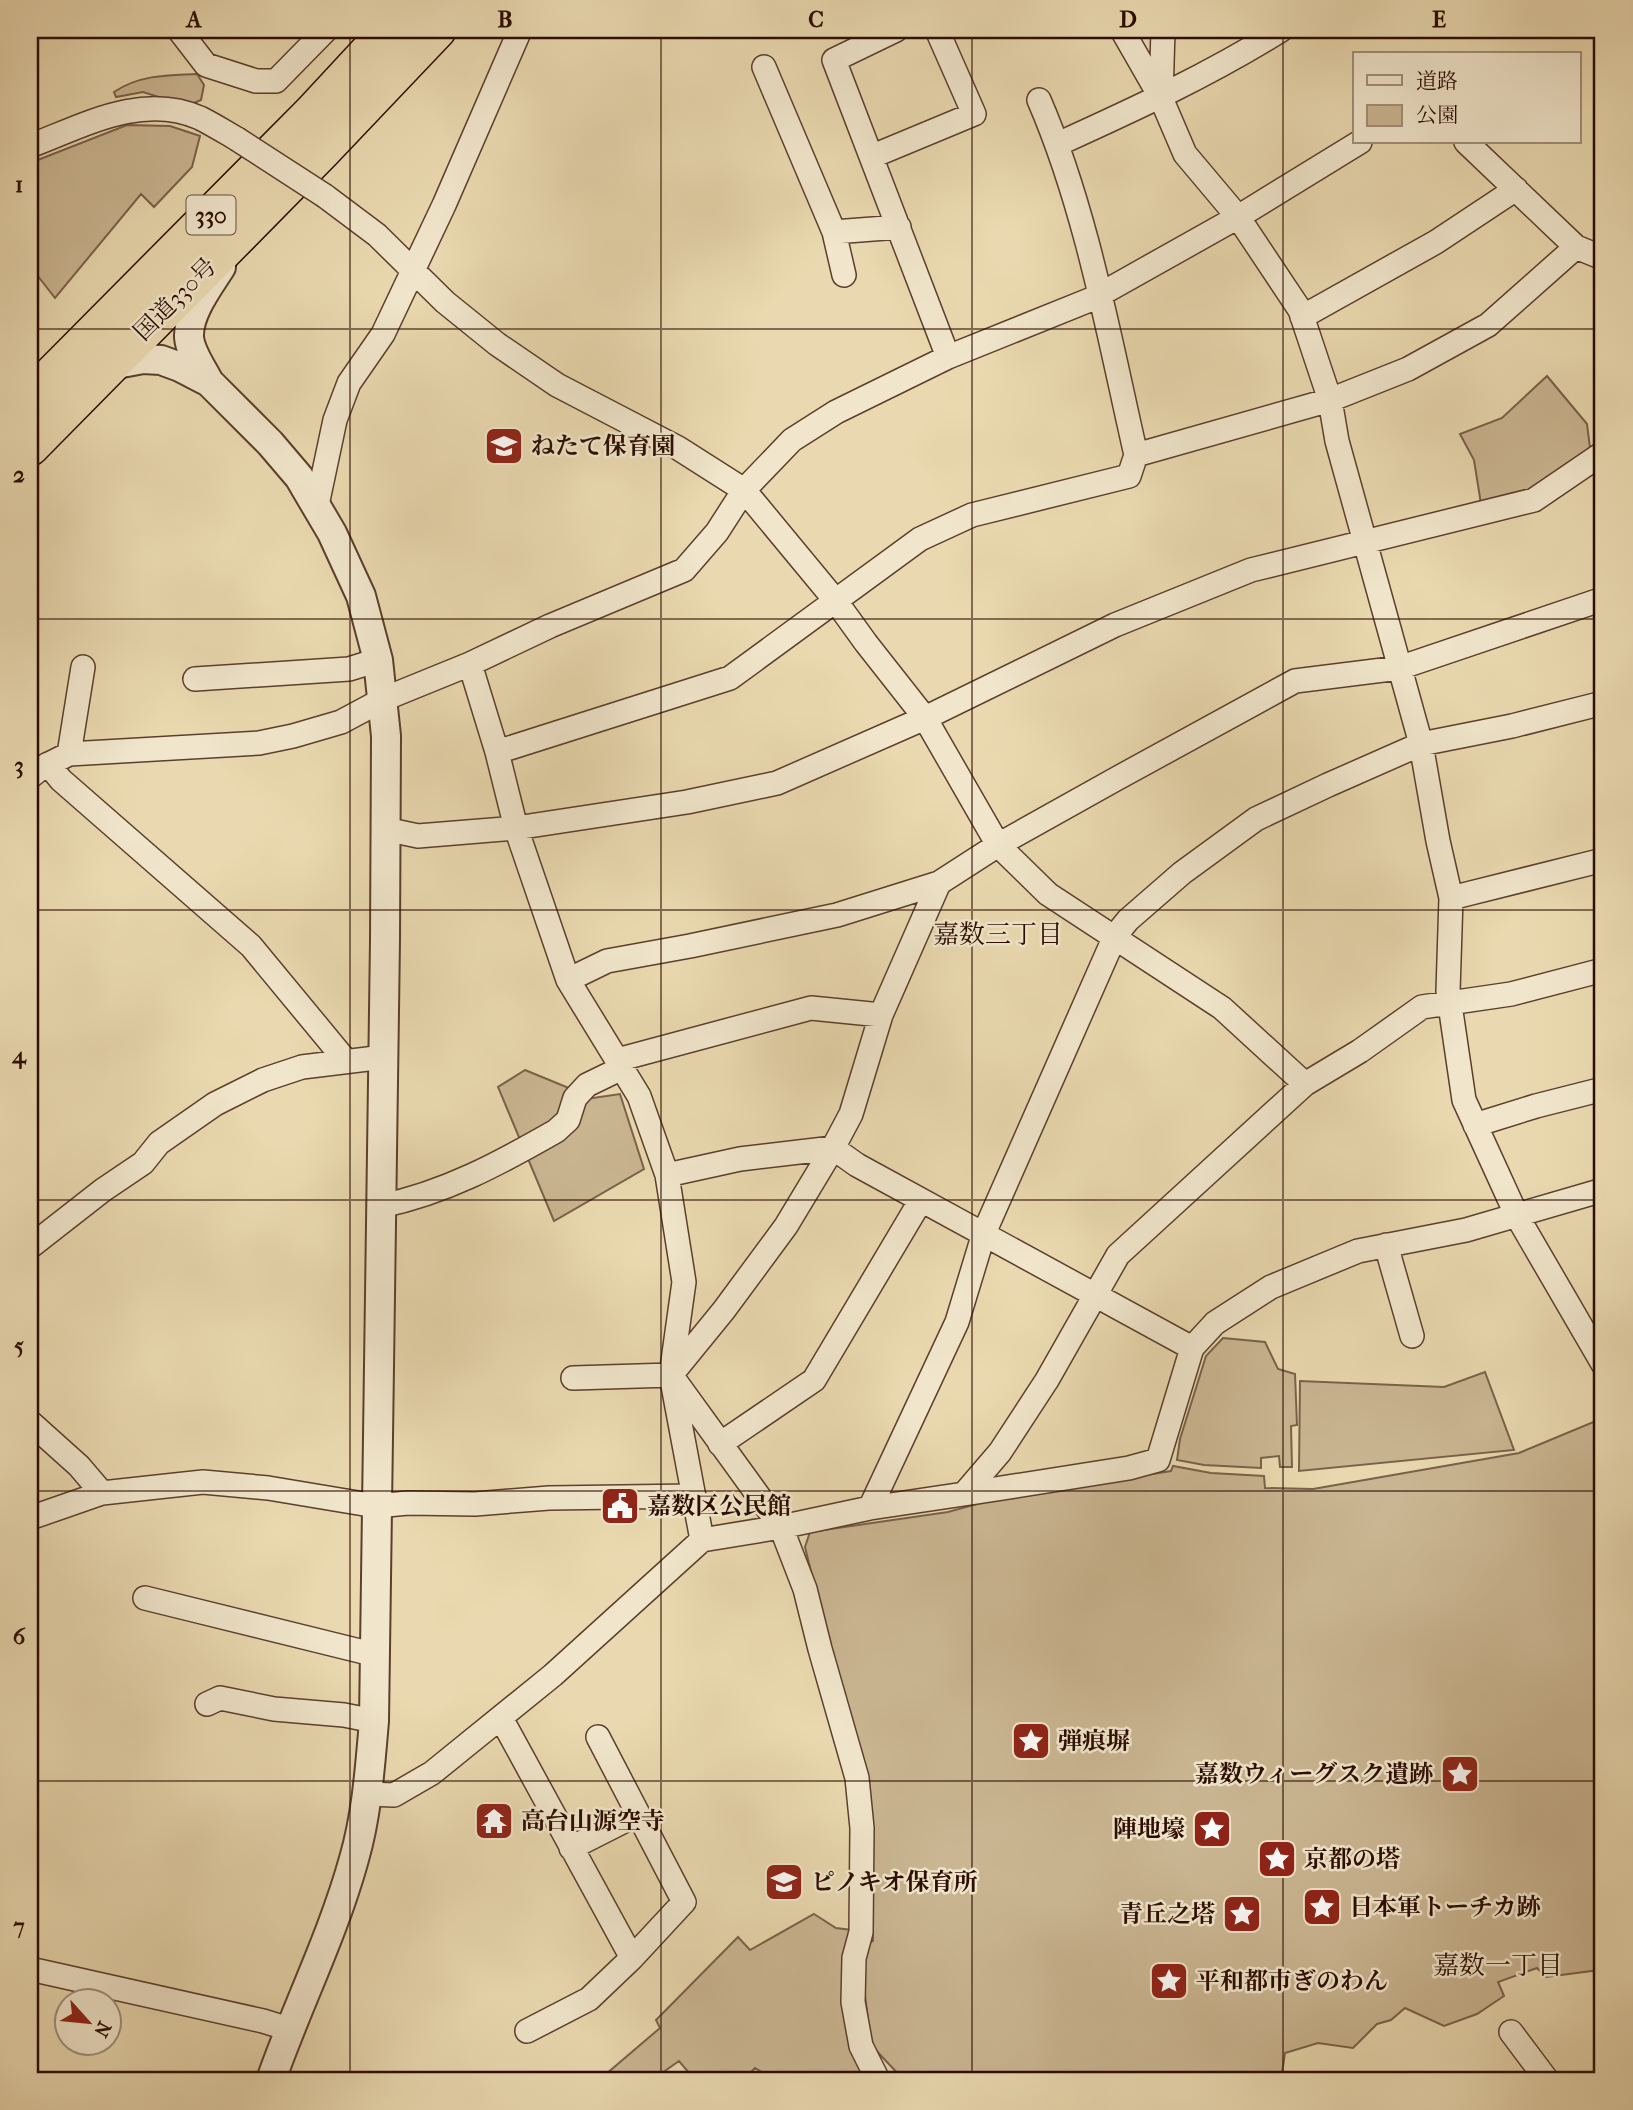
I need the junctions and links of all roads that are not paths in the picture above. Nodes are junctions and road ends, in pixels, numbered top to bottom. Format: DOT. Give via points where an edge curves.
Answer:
graph roads {
  1 [pos="179,30"];
  2 [pos="327,30"];
  3 [pos="389,30"];
  4 [pos="436,30"];
  5 [pos="520,30"];
  6 [pos="896,30"];
  7 [pos="937,30"];
  8 [pos="1122,30"];
  9 [pos="1163,30"];
  10 [pos="1281,30"];
  11 [pos="764,67"];
  12 [pos="1161,98"];
  13 [pos="1039,100"];
  14 [pos="1058,144"];
  15 [pos="1357,144"];
  16 [pos="1468,144"];
  17 [pos="30,146"];
  18 [pos="873,156"];
  19 [pos="1516,189"];
  20 [pos="267,207"];
  21 [pos="1238,217"];
  22 [pos="899,227"];
  23 [pos="834,232"];
  24 [pos="1576,247"];
  25 [pos="1603,258"];
  26 [pos="413,268"];
  27 [pos="844,275"];
  28 [pos="1099,294"];
  29 [pos="1302,317"];
  30 [pos="948,357"];
  31 [pos="111,365"];
  32 [pos="209,382"];
  33 [pos="30,397"];
  34 [pos="1330,400"];
  35 [pos="30,447"];
  36 [pos="1603,453"];
  37 [pos="1136,455"];
  38 [pos="744,490"];
  39 [pos="317,505"];
  40 [pos="1367,543"];
  41 [pos="1603,599"];
  42 [pos="835,600"];
  43 [pos="378,660"];
  44 [pos="470,664"];
  45 [pos="83,667"];
  46 [pos="1399,668"];
  47 [pos="195,679"];
  48 [pos="384,699"];
  49 [pos="1603,703"];
  50 [pos="925,718"];
  51 [pos="1421,744"];
  52 [pos="497,752"];
  53 [pos="69,754"];
  54 [pos="39,771"];
  55 [pos="516,828"];
  56 [pos="385,830"];
  57 [pos="999,845"];
  58 [pos="1603,860"];
  59 [pos="939,883"];
  60 [pos="1451,898"];
  61 [pos="1115,936"];
  62 [pos="1603,970"];
  63 [pos="568,980"];
  64 [pos="1450,1004"];
  65 [pos="881,1015"];
  66 [pos="384,1057"];
  67 [pos="346,1061"];
  68 [pos="620,1064"];
  69 [pos="1305,1084"];
  70 [pos="1603,1089"];
  71 [pos="1475,1125"];
  72 [pos="833,1148"];
  73 [pos="667,1175"];
  74 [pos="1603,1189"];
  75 [pos="921,1200"];
  76 [pos="381,1206"];
  77 [pos="1517,1216"];
  78 [pos="984,1233"];
  79 [pos="1386,1245"];
  80 [pos="30,1247"];
  81 [pos="1096,1295"];
  82 [pos="1412,1336"];
  83 [pos="1192,1348"];
  84 [pos="1603,1364"];
  85 [pos="671,1375"];
  86 [pos="573,1378"];
  87 [pos="30,1422"];
  88 [pos="720,1444"];
  89 [pos="102,1493"];
  90 [pos="964,1494"];
  91 [pos="694,1496"];
  92 [pos="376,1506"];
  93 [pos="870,1508"];
  94 [pos="30,1518"];
  95 [pos="781,1527"];
  96 [pos="702,1540"];
  97 [pos="145,1598"];
  98 [pos="376,1655"];
  99 [pos="207,1704"];
  100 [pos="500,1718"];
  101 [pos="374,1721"];
  102 [pos="597,1737"];
  103 [pos="367,1794"];
  104 [pos="638,1814"];
  105 [pos="570,1848"];
  106 [pos="632,1958"];
  107 [pos="30,1969"];
  108 [pos="289,2029"];
  109 [pos="527,2031"];
  110 [pos="1511,2032"];
  111 [pos="271,2080"];
  112 [pos="878,2080"];
  113 [pos="1547,2080"];
  1 -- 2 [label="street" via="206,65 256,81 276,81"];
  3 -- 33 [label="highway, 国道330号 / 330"];
  4 -- 20 [label="highway, 国道330号 / 330"];
  5 -- 26 [label="street"];
  6 -- 18 [label="street" via="834,60"];
  7 -- 18 [label="street" via="974,114"];
  8 -- 12 [label="street"];
  9 -- 12 [label="street"];
  10 -- 12 [label="street"];
  11 -- 23 [label="street"];
  12 -- 14 [label="street"];
  12 -- 21 [label="street" via="1185,153"];
  13 -- 14 [label="street"];
  14 -- 28 [label="street"];
  15 -- 21 [label="street"];
  16 -- 19 [label="street"];
  17 -- 26 [label="street, bridge" via="122,111 177,110 237,139 325,196"];
  18 -- 22 [label="street"];
  19 -- 24 [label="street"];
  19 -- 29 [label="street" via="1436,242"];
  20 -- 31 [label="highway, 国道330号 / 330"];
  20 -- 32 [label="street" via="222,266 193,318 191,346"];
  21 -- 28 [label="street"];
  21 -- 29 [label="street"];
  22 -- 23 [label="street"];
  22 -- 30 [label="street"];
  23 -- 27 [label="street"];
  24 -- 25 [label="street"];
  24 -- 34 [label="street" via="1488,325 1408,369"];
  26 -- 38 [label="street" via="460,314 557,385"];
  26 -- 39 [label="street" via="383,334 349,383 335,420"];
  28 -- 30 [label="street"];
  28 -- 37 [label="street"];
  29 -- 34 [label="street"];
  30 -- 38 [label="street" via="836,412 792,440"];
  31 -- 32 [label="street" via="161,360"];
  31 -- 35 [label="highway, 国道330号 / 330"];
  32 -- 39 [label="street" via="287,462"];
  34 -- 37 [label="street"];
  34 -- 40 [label="street"];
  36 -- 40 [label="street" via="1534,500"];
  37 -- 42 [label="street" via="1129,476 972,515 920,539"];
  38 -- 42 [label="street"];
  38 -- 44 [label="street" via="718,531 684,570"];
  39 -- 43 [label="street" via="361,596"];
  40 -- 46 [label="street"];
  40 -- 50 [label="street" via="1251,570 1115,625"];
  41 -- 46 [label="street"];
  42 -- 50 [label="street"];
  42 -- 52 [label="street" via="730,678"];
  43 -- 47 [label="street" via="349,669"];
  43 -- 48 [label="street"];
  44 -- 48 [label="street"];
  44 -- 52 [label="street"];
  45 -- 53 [label="street"];
  46 -- 51 [label="street"];
  46 -- 57 [label="street" via="1295,681"];
  48 -- 53 [label="street" via="341,722 259,743"];
  48 -- 56 [label="street"];
  49 -- 51 [label="street"];
  50 -- 55 [label="street" via="777,783"];
  50 -- 57 [label="street"];
  51 -- 60 [label="street"];
  51 -- 61 [label="street" via="1256,819 1182,873"];
  52 -- 55 [label="street"];
  53 -- 54 [label="street"];
  54 -- 67 [label="street" via="61,780 251,946"];
  55 -- 56 [label="street" via="418,836"];
  55 -- 63 [label="street"];
  56 -- 66 [label="street"];
  57 -- 59 [label="street"];
  57 -- 61 [label="street" via="1048,894"];
  58 -- 60 [label="street"];
  59 -- 63 [label="street" via="837,915 607,961"];
  59 -- 65 [label="street"];
  60 -- 64 [label="street"];
  61 -- 69 [label="street" via="1222,1008"];
  61 -- 78 [label="street"];
  62 -- 64 [label="street" via="1511,995"];
  63 -- 68 [label="street"];
  64 -- 69 [label="street" via="1422,1007"];
  64 -- 71 [label="street" via="1464,1100"];
  65 -- 68 [label="street" via="811,1008"];
  65 -- 72 [label="street" via="851,1114"];
  66 -- 67 [label="street"];
  66 -- 76 [label="street"];
  67 -- 80 [label="street" via="302,1067 215,1104"];
  68 -- 73 [label="street" via="639,1096"];
  68 -- 76 [label="street" via="587,1085 575,1098 568,1120 556,1131 458,1183"];
  69 -- 81 [label="street" via="1118,1255"];
  70 -- 71 [label="street"];
  71 -- 77 [label="street"];
  72 -- 73 [label="street" via="740,1159"];
  72 -- 75 [label="street"];
  72 -- 85 [label="street" via="786,1226"];
  73 -- 85 [label="street" via="684,1282"];
  74 -- 77 [label="street"];
  75 -- 78 [label="street"];
  75 -- 88 [label="street" via="814,1380"];
  76 -- 92 [label="street"];
  77 -- 79 [label="street"];
  77 -- 84 [label="street"];
  78 -- 81 [label="street"];
  78 -- 93 [label="street" via="957,1322"];
  79 -- 82 [label="street"];
  79 -- 83 [label="street" via="1357,1251 1270,1287 1215,1323"];
  81 -- 83 [label="street"];
  81 -- 90 [label="street" via="1000,1452"];
  83 -- 90 [label="street" via="1158,1460"];
  85 -- 86 [label="street"];
  85 -- 88 [label="street"];
  85 -- 91 [label="street"];
  87 -- 89 [label="street"];
  88 -- 95 [label="street"];
  89 -- 92 [label="street" via="204,1482"];
  89 -- 94 [label="street"];
  90 -- 93 [label="street"];
  91 -- 92 [label="street"];
  91 -- 96 [label="street"];
  92 -- 98 [label="street"];
  93 -- 95 [label="street"];
  95 -- 96 [label="street"];
  95 -- 112 [label="street" via="805,1589 857,1778 862,1828 861,1932 854,1958 853,2002 861,2046"];
  96 -- 100 [label="street"];
  97 -- 98 [label="street"];
  98 -- 101 [label="street"];
  99 -- 101 [label="street" via="220,1698"];
  100 -- 103 [label="street" via="432,1773 394,1795"];
  100 -- 105 [label="street"];
  101 -- 103 [label="street"];
  102 -- 104 [label="street"];
  103 -- 108 [label="street" via="350,1871 326,1945"];
  104 -- 105 [label="street"];
  104 -- 106 [label="street" via="684,1902"];
  105 -- 106 [label="street"];
  106 -- 109 [label="street" via="589,1999"];
  107 -- 108 [label="street"];
  108 -- 111 [label="street"];
  110 -- 113 [label="street"];
}
